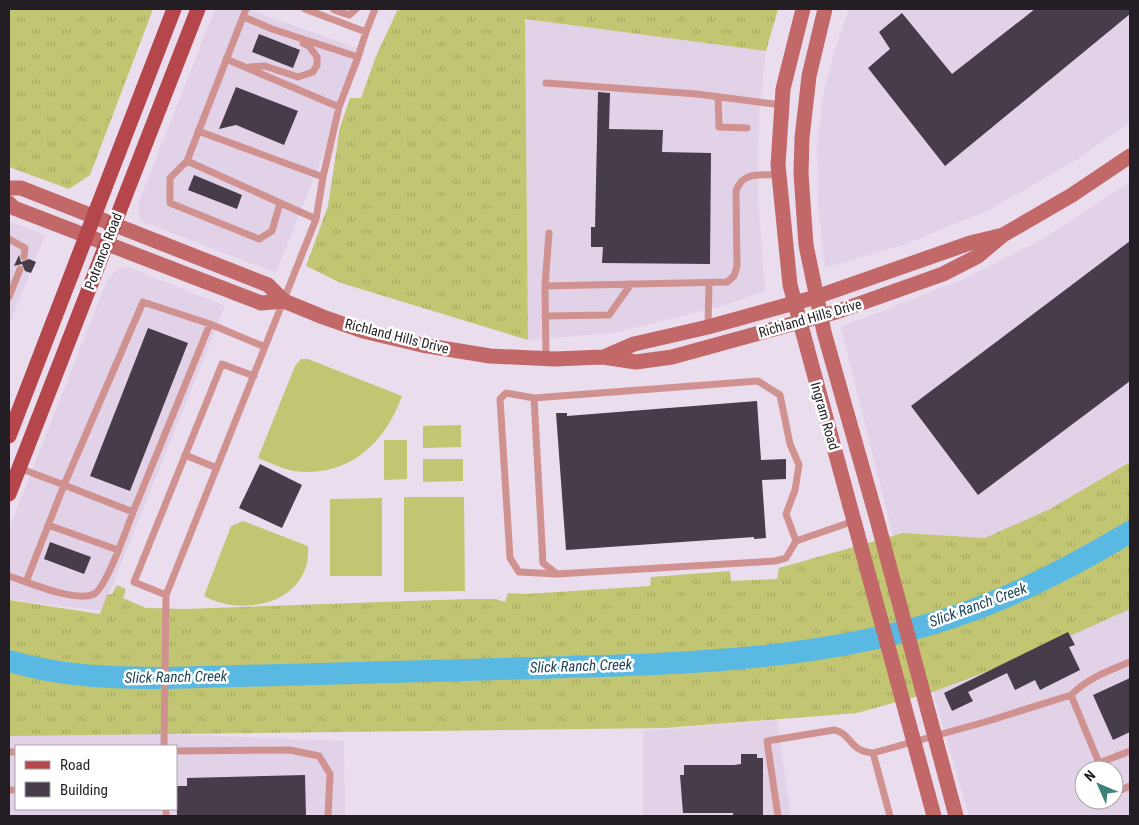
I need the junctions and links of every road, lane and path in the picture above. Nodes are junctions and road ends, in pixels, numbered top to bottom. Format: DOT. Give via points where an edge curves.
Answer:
graph roads {
  1 [pos="174,9"];
  2 [pos="198,9"];
  3 [pos="246,9"];
  4 [pos="305,9"];
  5 [pos="334,9"];
  6 [pos="356,9"];
  7 [pos="375,9"];
  8 [pos="803,9"];
  9 [pos="825,9"];
  10 [pos="244,17"];
  11 [pos="272,29"];
  12 [pos="366,32"];
  13 [pos="358,56"];
  14 [pos="226,59"];
  15 [pos="247,68"];
  16 [pos="546,83"];
  17 [pos="718,97"];
  18 [pos="782,105"];
  19 [pos="339,107"];
  20 [pos="804,108"];
  21 [pos="747,128"];
  22 [pos="198,131"];
  23 [pos="1130,156"];
  24 [pos="187,161"];
  25 [pos="779,175"];
  26 [pos="323,177"];
  27 [pos="9,188"];
  28 [pos="9,203"];
  29 [pos="280,203"];
  30 [pos="94,216"];
  31 [pos="316,219"];
  32 [pos="114,225"];
  33 [pos="548,233"];
  34 [pos="1003,235"];
  35 [pos="86,236"];
  36 [pos="9,239"];
  37 [pos="106,244"];
  38 [pos="24,257"];
  39 [pos="20,269"];
  40 [pos="709,283"];
  41 [pos="630,284"];
  42 [pos="545,286"];
  43 [pos="816,296"];
  44 [pos="9,297"];
  45 [pos="284,301"];
  46 [pos="793,302"];
  47 [pos="545,316"];
  48 [pos="820,316"];
  49 [pos="798,322"];
  50 [pos="210,324"];
  51 [pos="708,327"];
  52 [pos="265,347"];
  53 [pos="603,357"];
  54 [pos="546,358"];
  55 [pos="254,376"];
  56 [pos="534,398"];
  57 [pos="9,436"];
  58 [pos="186,455"];
  59 [pos="19,468"];
  60 [pos="217,468"];
  61 [pos="64,485"];
  62 [pos="9,494"];
  63 [pos="133,512"];
  64 [pos="876,516"];
  65 [pos="855,521"];
  66 [pos="48,525"];
  67 [pos="796,541"];
  68 [pos="118,550"];
  69 [pos="557,574"];
  70 [pos="9,576"];
  71 [pos="26,582"];
  72 [pos="166,595"];
  73 [pos="1130,662"];
  74 [pos="1071,695"];
  75 [pos="934,736"];
  76 [pos="914,742"];
  77 [pos="164,745"];
  78 [pos="178,751"];
  79 [pos="1130,751"];
  80 [pos="873,753"];
  81 [pos="1098,760"];
  82 [pos="1114,760"];
  83 [pos="328,816"];
  84 [pos="778,816"];
  85 [pos="890,816"];
  86 [pos="934,816"];
  87 [pos="956,816"];
  1 -- 30 [label="main road, Potranco Road"];
  2 -- 32 [label="main road, Potranco Road"];
  3 -- 10 [label="lane"];
  4 -- 12 [label="lane"];
  5 -- 6 [label="lane" via="349,15"];
  7 -- 12 [label="lane"];
  8 -- 18 [label="street, Ingram Road" via="787,68"];
  9 -- 20 [label="street, Ingram Road"];
  10 -- 11 [label="lane"];
  10 -- 14 [label="lane"];
  11 -- 13 [label="lane"];
  11 -- 15 [label="lane" via="309,46 317,57 313,72 298,77 265,66"];
  12 -- 13 [label="lane"];
  13 -- 19 [label="lane"];
  14 -- 15 [label="lane"];
  14 -- 22 [label="lane"];
  15 -- 19 [label="lane"];
  16 -- 17 [label="lane"];
  17 -- 18 [label="lane"];
  17 -- 21 [label="lane" via="719,127"];
  18 -- 20 [label="street"];
  18 -- 25 [label="street, Ingram Road"];
  19 -- 26 [label="lane"];
  20 -- 43 [label="street, Ingram Road" via="803,211"];
  22 -- 24 [label="lane"];
  22 -- 26 [label="lane"];
  23 -- 34 [label="street, Richland Hills Drive"];
  24 -- 29 [label="lane"];
  24 -- 29 [label="lane" via="170,178 170,203 259,239 272,231"];
  25 -- 40 [label="lane" via="748,175 739,182 736,191 737,266 734,276 727,282"];
  25 -- 46 [label="street, Ingram Road"];
  26 -- 31 [label="lane"];
  27 -- 30 [label="street, Richland Hills Drive" via="21,188"];
  28 -- 35 [label="street, Richland Hills Drive" via="14,208"];
  29 -- 31 [label="lane"];
  30 -- 32 [label="street, Richland Hills Drive"];
  30 -- 35 [label="main road, Potranco Road"];
  31 -- 45 [label="lane"];
  32 -- 37 [label="main road, Potranco Road"];
  32 -- 45 [label="street, Richland Hills Drive" via="268,285"];
  33 -- 42 [label="lane"];
  34 -- 43 [label="street, Richland Hills Drive" via="970,243"];
  34 -- 48 [label="street, Richland Hills Drive" via="978,256 943,274"];
  35 -- 37 [label="street, Richland Hills Drive"];
  35 -- 57 [label="main road, Potranco Road"];
  36 -- 38 [label="lane" via="25,248"];
  37 -- 45 [label="street, Richland Hills Drive" via="261,303"];
  37 -- 59 [label="main road, Potranco Road"];
  39 -- 44 [label="lane"];
  40 -- 41 [label="lane"];
  40 -- 51 [label="lane"];
  41 -- 42 [label="lane"];
  41 -- 47 [label="lane" via="609,315"];
  42 -- 47 [label="lane"];
  43 -- 46 [label="street, Richland Hills Drive"];
  43 -- 48 [label="street, Ingram Road"];
  45 -- 52 [label="lane"];
  45 -- 54 [label="street, Richland Hills Drive" via="363,330 422,345 490,356"];
  46 -- 49 [label="street, Ingram Road"];
  46 -- 51 [label="street, Richland Hills Drive"];
  47 -- 54 [label="lane"];
  48 -- 49 [label="street, Richland Hills Drive"];
  48 -- 64 [label="street, Ingram Road"];
  49 -- 53 [label="street, Richland Hills Drive" via="672,357 636,362"];
  49 -- 65 [label="street, Ingram Road"];
  50 -- 52 [label="lane"];
  50 -- 61 [label="lane" via="143,302"];
  50 -- 63 [label="lane"];
  51 -- 53 [label="street, Richland Hills Drive" via="634,344"];
  52 -- 55 [label="lane"];
  53 -- 54 [label="street, Richland Hills Drive"];
  55 -- 58 [label="lane" via="222,364"];
  55 -- 60 [label="lane"];
  56 -- 67 [label="lane" via="758,381 770,387 780,396 798,465 795,490 786,514"];
  56 -- 69 [label="lane" via="543,563"];
  56 -- 69 [label="lane" via="506,393 500,399 510,558 519,572"];
  58 -- 60 [label="lane"];
  58 -- 72 [label="lane" via="134,582"];
  59 -- 61 [label="lane"];
  59 -- 62 [label="main road, Potranco Road"];
  60 -- 72 [label="lane"];
  61 -- 63 [label="lane"];
  61 -- 66 [label="lane"];
  63 -- 68 [label="lane"];
  64 -- 65 [label="street"];
  64 -- 75 [label="street, Ingram Road"];
  65 -- 67 [label="lane"];
  65 -- 76 [label="street, Ingram Road"];
  66 -- 68 [label="lane"];
  66 -- 71 [label="lane"];
  67 -- 69 [label="lane" via="786,558 775,560"];
  68 -- 71 [label="lane" via="104,583 94,594 70,595"];
  70 -- 71 [label="lane"];
  72 -- 77 [label="lane"];
  73 -- 74 [label="lane" via="1093,677"];
  74 -- 75 [label="lane"];
  74 -- 81 [label="lane"];
  75 -- 76 [label="lane"];
  75 -- 87 [label="street, Ingram Road"];
  76 -- 80 [label="lane"];
  76 -- 86 [label="street, Ingram Road"];
  78 -- 83 [label="lane" via="290,750 319,756 330,774"];
  79 -- 82 [label="lane"];
  80 -- 84 [label="lane" via="856,749 845,736 834,730 766,741"];
  80 -- 85 [label="lane"];
}
